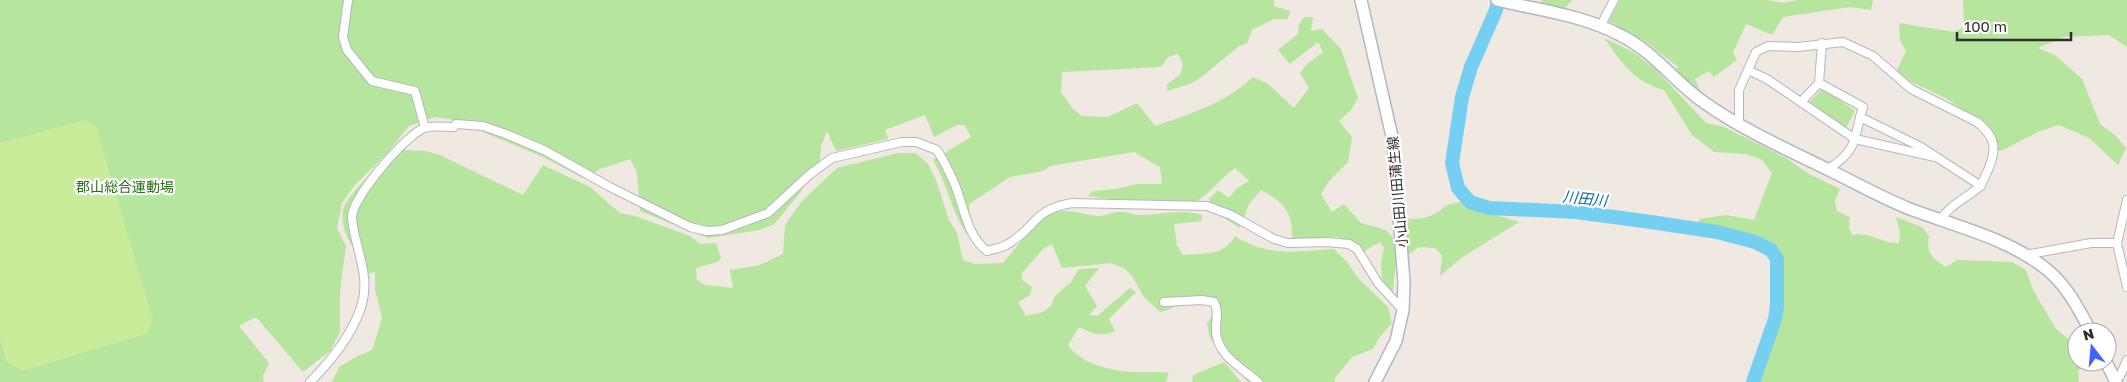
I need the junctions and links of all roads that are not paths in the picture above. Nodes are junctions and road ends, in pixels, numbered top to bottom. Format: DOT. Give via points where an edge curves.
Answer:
graph roads {
  1 [pos="348,0"];
  2 [pos="1361,0"];
  3 [pos="1497,0"];
  4 [pos="1614,0"];
  5 [pos="1601,25"];
  6 [pos="1822,43"];
  7 [pos="1748,70"];
  8 [pos="1819,82"];
  9 [pos="1801,102"];
  10 [pos="1860,117"];
  11 [pos="1739,124"];
  12 [pos="425,128"];
  13 [pos="1855,139"];
  14 [pos="1935,157"];
  15 [pos="1828,169"];
  16 [pos="1981,186"];
  17 [pos="2127,200"];
  18 [pos="1940,220"];
  19 [pos="2117,243"];
  20 [pos="2025,255"];
  21 [pos="2127,287"];
  22 [pos="1164,302"];
  23 [pos="1403,310"];
  24 [pos="2086,322"];
  25 [pos="2127,360"];
  26 [pos="2115,380"];
  27 [pos="310,382"];
  28 [pos="1258,382"];
  29 [pos="1375,382"];
  1 -- 12 [label="street" via="343,37 347,50 372,81 416,91"];
  2 -- 23 [label="street, 小山田川田蒲生線" via="1393,140 1404,282"];
  3 -- 5 [label="street"];
  4 -- 5 [label="street"];
  5 -- 11 [label="street" via="1653,55 1701,100"];
  6 -- 7 [label="street" via="1762,48 1756,52"];
  6 -- 8 [label="street"];
  6 -- 16 [label="street" via="1843,42 1855,46 1873,56 1911,89 1985,129 1992,140 1994,154"];
  7 -- 9 [label="street"];
  7 -- 11 [label="street" via="1737,99"];
  8 -- 9 [label="street"];
  8 -- 10 [label="street" via="1862,107"];
  9 -- 13 [label="street"];
  10 -- 13 [label="street"];
  10 -- 14 [label="street" via="1922,147"];
  11 -- 15 [label="street"];
  12 -- 23 [label="street" via="454,127 456,124 483,126 506,134 544,150 690,226 707,231 722,230 768,213 832,158 902,142 916,142 937,150 956,186 970,229 987,251 1005,246 1036,217 1055,206 1072,203 1207,206 1288,243 1350,244 1361,254 1378,283"];
  12 -- 27 [label="street" via="411,136 366,187 353,207 352,218 362,263 363,299 344,340"];
  13 -- 14 [label="street"];
  13 -- 15 [label="street" via="1845,158"];
  14 -- 16 [label="street"];
  15 -- 18 [label="street"];
  16 -- 18 [label="street" via="1946,210"];
  17 -- 19 [label="street"];
  18 -- 20 [label="street" via="1988,237"];
  19 -- 20 [label="street" via="2091,243"];
  19 -- 21 [label="street"];
  20 -- 24 [label="street" via="2057,280"];
  22 -- 28 [label="street" via="1214,302 1218,311 1216,330 1220,347"];
  23 -- 29 [label="street, 小山田川田蒲生線" via="1396,341"];
  25 -- 26 [label="street"];
}
